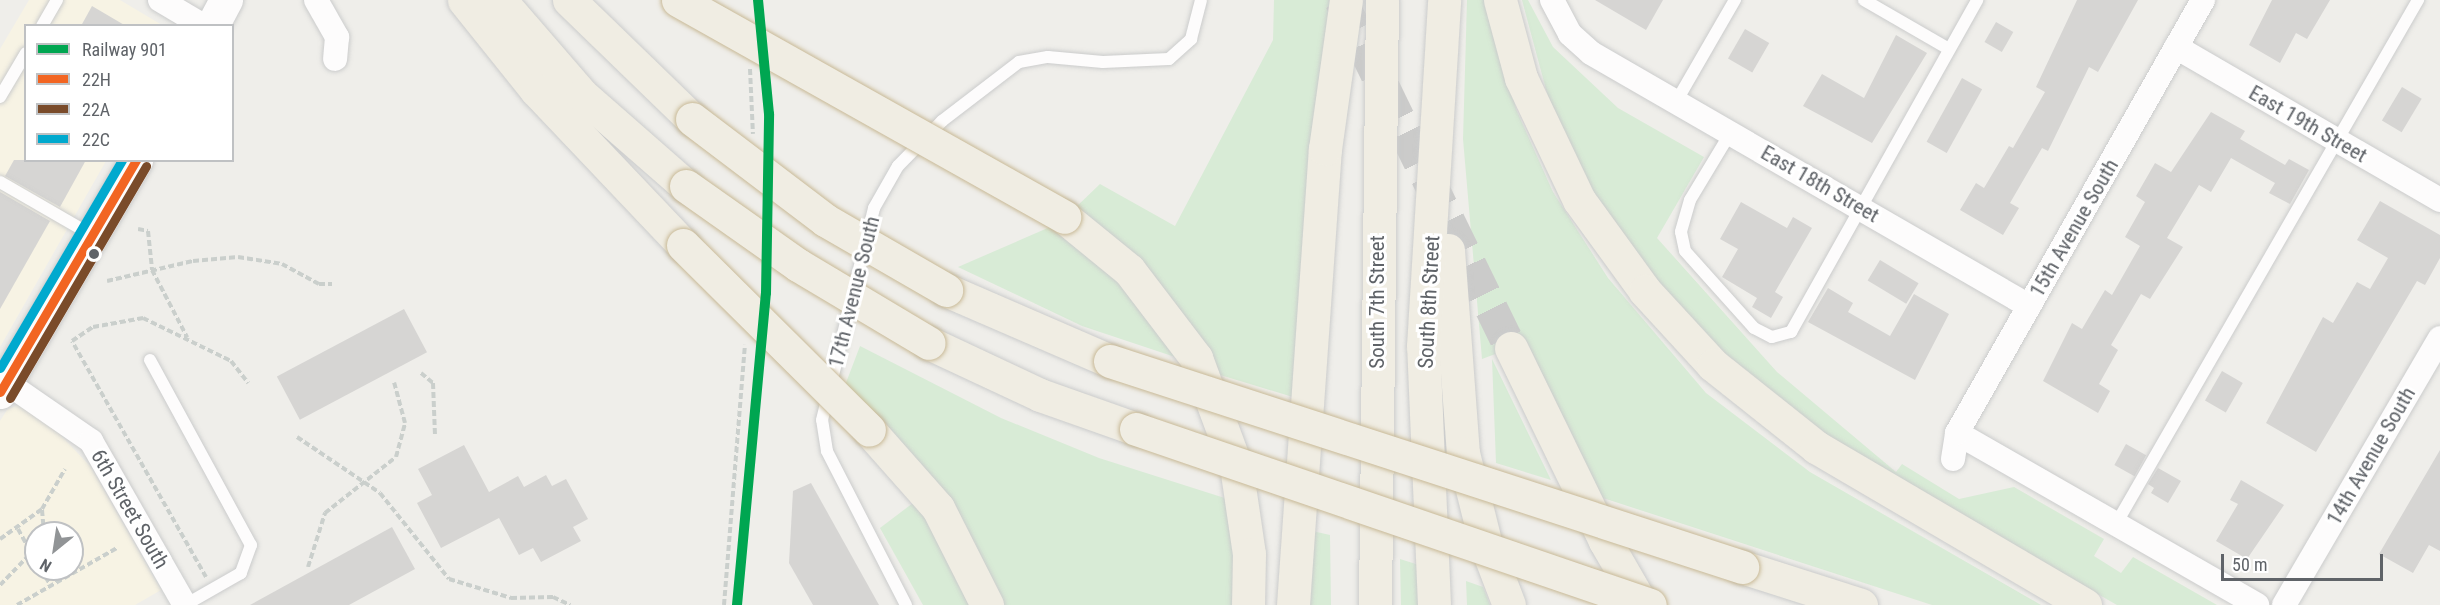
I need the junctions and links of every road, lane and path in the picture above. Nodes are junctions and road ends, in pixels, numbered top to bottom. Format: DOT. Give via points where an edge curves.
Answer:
graph roads {
  1 [pos="57,0"];
  2 [pos="160,0"];
  3 [pos="226,0"];
  4 [pos="316,0"];
  5 [pos="464,0"];
  6 [pos="500,0"];
  7 [pos="569,0"];
  8 [pos="678,0"];
  9 [pos="1201,0"];
  10 [pos="1346,0"];
  11 [pos="1382,0"];
  12 [pos="1444,0"];
  13 [pos="1500,0"];
  14 [pos="1552,0"];
  15 [pos="1735,0"];
  16 [pos="1864,0"];
  17 [pos="1977,0"];
  18 [pos="2203,0"];
  19 [pos="2418,0"];
  20 [pos="43,24"];
  21 [pos="201,24"];
  22 [pos="213,24"];
  23 [pos="2176,47"];
  24 [pos="1949,49"];
  25 [pos="24,56"];
  26 [pos="335,59"];
  27 [pos="1440,96"];
  28 [pos="0,98"];
  29 [pos="1676,102"];
  30 [pos="1731,132"];
  31 [pos="2337,140"];
  32 [pos="135,162"];
  33 [pos="0,182"];
  34 [pos="2440,200"];
  35 [pos="1859,207"];
  36 [pos="138,229"];
  37 [pos="94,236"];
  38 [pos="1377,256"];
  39 [pos="152,270"];
  40 [pos="107,281"];
  41 [pos="332,284"];
  42 [pos="2029,306"];
  43 [pos="187,337"];
  44 [pos="2440,338"];
  45 [pos="1511,348"];
  46 [pos="150,360"];
  47 [pos="421,373"];
  48 [pos="394,382"];
  49 [pos="248,383"];
  50 [pos="2,384"];
  51 [pos="1958,433"];
  52 [pos="435,435"];
  53 [pos="297,437"];
  54 [pos="1953,459"];
  55 [pos="65,469"];
  56 [pos="365,481"];
  57 [pos="42,509"];
  58 [pos="43,521"];
  59 [pos="2116,524"];
  60 [pos="18,529"];
  61 [pos="0,540"];
  62 [pos="24,540"];
  63 [pos="117,548"];
  64 [pos="24,560"];
  65 [pos="308,567"];
  66 [pos="1742,567"];
  67 [pos="48,581"];
  68 [pos="0,585"];
  69 [pos="51,586"];
  70 [pos="213,589"];
  71 [pos="17,605"];
  72 [pos="185,605"];
  73 [pos="570,605"];
  74 [pos="906,605"];
  75 [pos="987,605"];
  76 [pos="1248,605"];
  77 [pos="1293,605"];
  78 [pos="1356,605"];
  79 [pos="1375,605"];
  80 [pos="1434,605"];
  81 [pos="1509,605"];
  82 [pos="1642,605"];
  83 [pos="1650,605"];
  84 [pos="1823,605"];
  85 [pos="1860,605"];
  86 [pos="2085,605"];
  87 [pos="2257,605"];
  88 [pos="2284,605"];
  1 -- 20 [label="lane"];
  2 -- 21 [label="street"];
  3 -- 22 [label="main road"];
  4 -- 26 [label="street" via="337,37"];
  5 -- 75 [label="highway, bridge" via="536,90 683,245 869,430 938,508"];
  6 -- 83 [label="highway, bridge" via="582,95 686,186 798,265 929,343 1030,391"];
  7 -- 66 [label="highway, bridge" via="692,119 825,220 946,291 1110,362"];
  8 -- 76 [label="highway, bridge" via="1064,217 1149,293 1201,368 1236,466 1248,543"];
  9 -- 74 [label="lane, 17th Avenue South" via="1191,39 1169,58 1048,57 1019,62 942,121 898,166 874,208 822,420 827,451"];
  10 -- 77 [label="highway" via="1325,149"];
  11 -- 38 [label="highway, South 7th Street"];
  12 -- 27 [label="highway, South 8th Street"];
  13 -- 86 [label="highway" via="1521,78 1579,200 1645,291 1713,365 1816,447"];
  14 -- 29 [label="street, East 18th Street" via="1570,34 1609,64"];
  15 -- 29 [label="lane"];
  16 -- 24 [label="lane"];
  17 -- 24 [label="lane"];
  18 -- 23 [label="street, 15th Avenue South"];
  19 -- 31 [label="lane"];
  23 -- 31 [label="street, East 19th Street"];
  23 -- 42 [label="street, 15th Avenue South"];
  24 -- 35 [label="lane"];
  25 -- 28 [label="lane"];
  27 -- 80 [label="highway, South 8th Street" via="1423,346"];
  27 -- 81 [label="highway" via="1463,453 1483,536"];
  29 -- 30 [label="street, East 18th Street"];
  30 -- 35 [label="street, East 18th Street"];
  30 -- 35 [label="lane" via="1690,200 1681,232 1685,251 1754,328 1772,337 1791,332"];
  31 -- 34 [label="street, East 19th Street"];
  31 -- 59 [label="lane"];
  32 -- 37 [label="main road"];
  33 -- 37 [label="lane"];
  35 -- 42 [label="street, East 18th Street"];
  36 -- 39 [label="path" via="148,231"];
  37 -- 50 [label="main road"];
  38 -- 78 [label="highway"];
  38 -- 79 [label="highway, South 7th Street"];
  39 -- 40 [label="path"];
  39 -- 41 [label="path" via="238,257 282,264 319,284"];
  39 -- 43 [label="path"];
  42 -- 51 [label="street, 15th Avenue South"];
  43 -- 49 [label="path" via="231,361"];
  43 -- 70 [label="path" via="143,318 93,327 72,341"];
  44 -- 88 [label="street, 14th Avenue South"];
  45 -- 82 [label="highway"];
  46 -- 70 [label="lane" via="251,545 241,573"];
  47 -- 52 [label="path" via="433,383"];
  48 -- 56 [label="path" via="404,434 396,457"];
  50 -- 72 [label="street, 6th Street South" via="91,441"];
  51 -- 54 [label="street, 15th Avenue South"];
  51 -- 59 [label="street"];
  53 -- 56 [label="path"];
  55 -- 57 [label="path"];
  56 -- 65 [label="path" via="317,523"];
  56 -- 73 [label="path" via="449,579 511,598 553,597"];
  57 -- 58 [label="path"];
  57 -- 60 [label="path"];
  59 -- 87 [label="street"];
  60 -- 61 [label="path"];
  60 -- 62 [label="path"];
  63 -- 69 [label="path"];
  64 -- 68 [label="path"];
  66 -- 84 [label="highway"];
  66 -- 85 [label="highway"];
  67 -- 69 [label="path"];
  69 -- 71 [label="path"];
  70 -- 72 [label="lane"];
}
